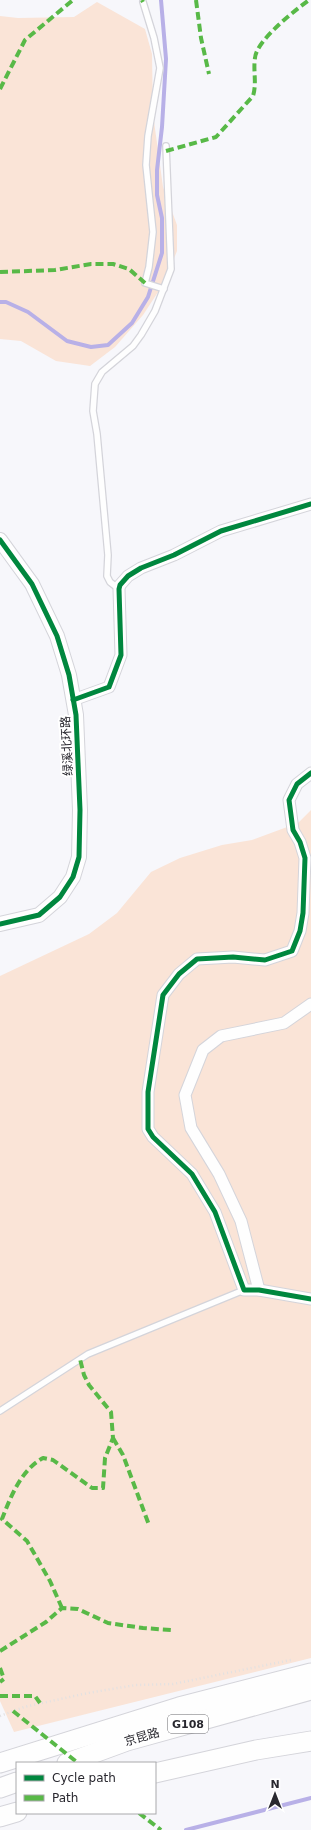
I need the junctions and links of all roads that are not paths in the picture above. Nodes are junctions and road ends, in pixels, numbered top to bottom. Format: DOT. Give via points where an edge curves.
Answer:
graph roads {
  1 [pos="143,2"];
  2 [pos="166,146"];
  3 [pos="162,288"];
  4 [pos="311,504"];
  5 [pos="0,540"];
  6 [pos="119,589"];
  7 [pos="73,700"];
  8 [pos="311,773"];
  9 [pos="0,924"];
  10 [pos="311,1004"];
  11 [pos="244,1290"];
  12 [pos="259,1290"];
  13 [pos="311,1299"];
  14 [pos="0,1411"];
  15 [pos="311,1673"];
  16 [pos="311,1690"];
  17 [pos="311,1741"];
  18 [pos="70,1762"];
  19 [pos="0,1763"];
  20 [pos="156,1773"];
  21 [pos="16,1782"];
  22 [pos="0,1788"];
  1 -- 3 [label="lane" via="160,68 148,136 147,158 153,232 145,283"];
  2 -- 3 [label="lane" via="171,269"];
  3 -- 6 [label="lane" via="155,311 141,335 133,346 102,372 95,384 94,411 107,547 107,576"];
  4 -- 6 [label="street" via="221,531 174,555 141,568 128,576"];
  5 -- 7 [label="street, 绿溪北环路" via="32,584 57,636 69,675"];
  6 -- 7 [label="street" via="121,655 109,687"];
  7 -- 9 [label="street, 绿溪北环路" via="76,715 80,810 79,858 73,877 60,897 39,915"];
  8 -- 11 [label="street" via="297,784 289,800 292,830 300,842 305,858 303,913 300,931 292,951 265,960 233,957 197,958 179,974 163,994 148,1092 148,1129 153,1137 192,1174 200,1186 215,1212"];
  10 -- 12 [label="street" via="284,1023 221,1036 204,1050 185,1095 191,1128 219,1174 241,1221"];
  11 -- 12 [label="street"];
  11 -- 14 [label="lane" via="88,1354"];
  12 -- 13 [label="street"];
  15 -- 19 [label="highway" via="179,1707"];
  16 -- 18 [label="highway, 京昆路 / G108" via="127,1741"];
  17 -- 20 [label="highway" via="256,1750"];
  21 -- 22 [label="highway"];
}
